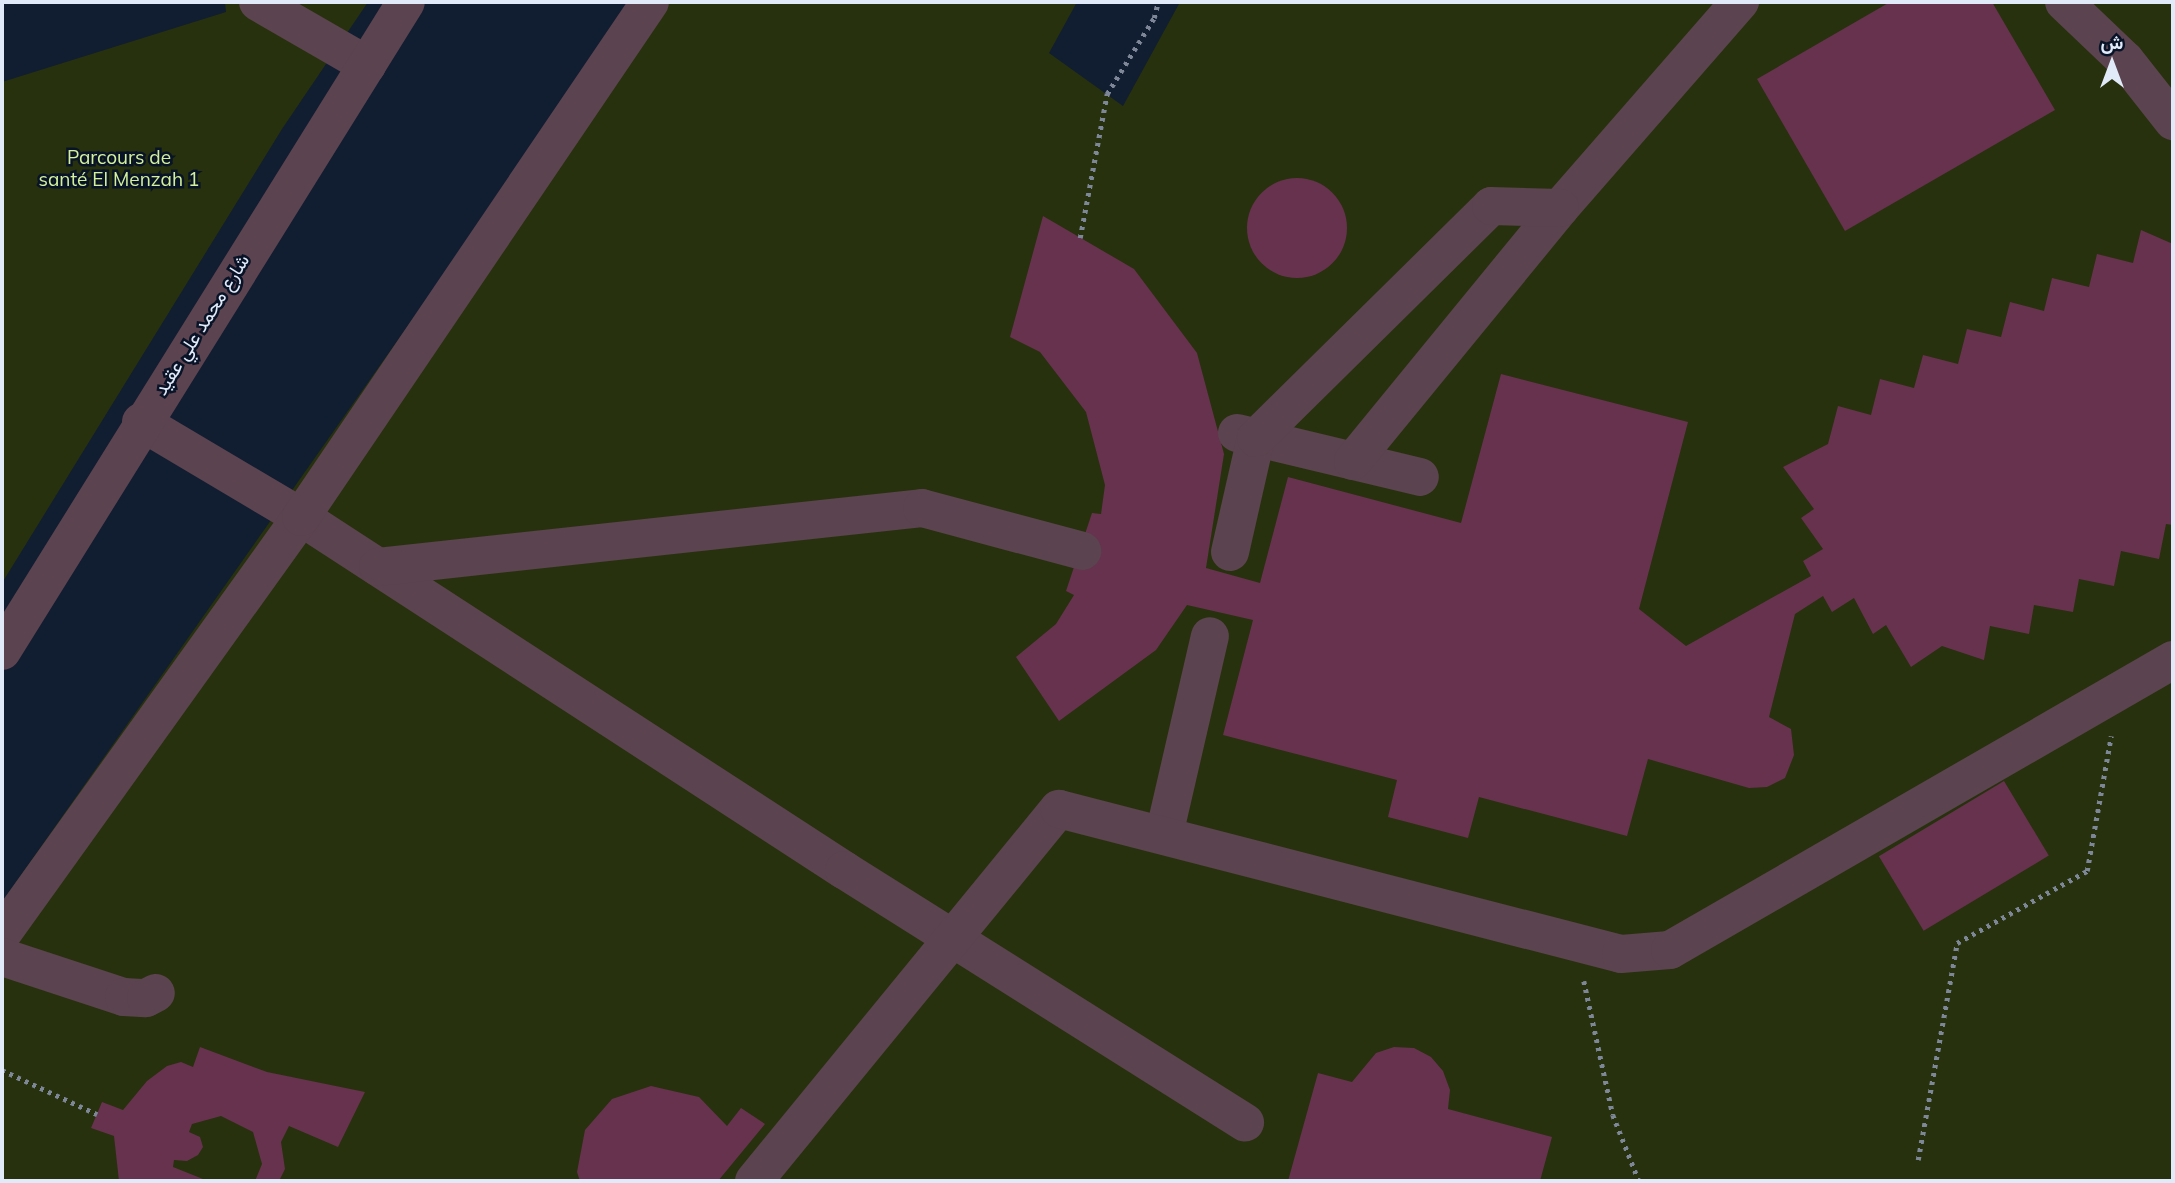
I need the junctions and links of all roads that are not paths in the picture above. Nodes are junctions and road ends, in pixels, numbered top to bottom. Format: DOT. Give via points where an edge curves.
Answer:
graph roads {
  1 [pos="258,2"];
  2 [pos="407,2"];
  3 [pos="650,2"];
  4 [pos="1740,2"];
  5 [pos="2064,2"];
  6 [pos="367,65"];
  7 [pos="2173,121"];
  8 [pos="1560,208"];
  9 [pos="141,422"];
  10 [pos="1244,435"];
  11 [pos="1353,461"];
  12 [pos="1420,477"];
  13 [pos="301,517"];
  14 [pos="1082,551"];
  15 [pos="1230,552"];
  16 [pos="378,566"];
  17 [pos="1210,636"];
  18 [pos="2,651"];
  19 [pos="2173,660"];
  20 [pos="1164,835"];
  21 [pos="2,934"];
  22 [pos="957,938"];
  23 [pos="2,957"];
  24 [pos="156,993"];
  25 [pos="1245,1123"];
  26 [pos="754,1181"];
  1 -- 6 [label="street"];
  2 -- 6 [label="street, شارع محمد علي عقيد"];
  3 -- 13 [label="street"];
  4 -- 8 [label="street"];
  5 -- 7 [label="street" via="2125,60"];
  6 -- 9 [label="street, شارع محمد علي عقيد"];
  8 -- 10 [label="street" via="1491,206"];
  8 -- 11 [label="street"];
  9 -- 13 [label="street"];
  9 -- 18 [label="street, شارع محمد علي عقيد"];
  10 -- 11 [label="street"];
  10 -- 15 [label="street"];
  11 -- 12 [label="street"];
  13 -- 16 [label="street"];
  13 -- 21 [label="street"];
  14 -- 16 [label="street" via="922,508"];
  16 -- 22 [label="street" via="844,870"];
  17 -- 20 [label="street"];
  19 -- 20 [label="street" via="1670,950 1620,954"];
  20 -- 22 [label="street" via="1059,809"];
  22 -- 25 [label="street"];
  22 -- 26 [label="street"];
  23 -- 24 [label="street" via="124,997 146,998"];
}
